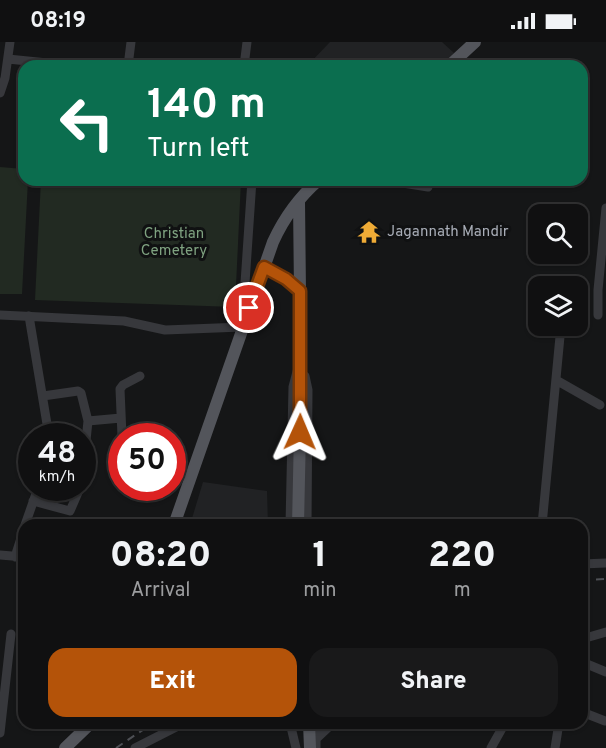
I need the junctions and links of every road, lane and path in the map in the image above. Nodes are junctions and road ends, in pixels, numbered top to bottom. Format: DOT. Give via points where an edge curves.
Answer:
graph roads {
  1 [pos="10,42"];
  2 [pos="131,42"];
  3 [pos="247,42"];
  4 [pos="469,44"];
  5 [pos="8,59"];
  6 [pos="18,60"];
  7 [pos="129,60"];
  8 [pos="245,60"];
  9 [pos="454,60"];
  10 [pos="0,93"];
  11 [pos="252,186"];
  12 [pos="313,186"];
  13 [pos="422,186"];
  14 [pos="428,187"];
  15 [pos="298,201"];
  16 [pos="606,208"];
  17 [pos="264,267"];
  18 [pos="300,291"];
  19 [pos="0,315"];
  20 [pos="598,315"];
  21 [pos="29,316"];
  22 [pos="242,327"];
  23 [pos="560,336"];
  24 [pos="300,357"];
  25 [pos="140,376"];
  26 [pos="555,380"];
  27 [pos="43,396"];
  28 [pos="600,405"];
  29 [pos="121,418"];
  30 [pos="88,421"];
  31 [pos="47,423"];
  32 [pos="121,423"];
  33 [pos="33,501"];
  34 [pos="74,501"];
  35 [pos="27,519"];
  36 [pos="176,519"];
  37 [pos="290,519"];
  38 [pos="298,519"];
  39 [pos="307,519"];
  40 [pos="543,519"];
  41 [pos="0,555"];
  42 [pos="18,557"];
  43 [pos="606,563"];
  44 [pos="588,564"];
  45 [pos="606,632"];
  46 [pos="11,634"];
  47 [pos="588,637"];
  48 [pos="8,655"];
  49 [pos="0,661"];
  50 [pos="588,664"];
  51 [pos="606,672"];
  52 [pos="588,714"];
  53 [pos="605,721"];
  54 [pos="85,729"];
  55 [pos="172,729"];
  56 [pos="291,729"];
  57 [pos="310,729"];
  58 [pos="315,729"];
  59 [pos="328,729"];
  60 [pos="502,729"];
  61 [pos="558,729"];
  62 [pos="0,733"];
  63 [pos="314,745"];
  64 [pos="65,748"];
  65 [pos="135,748"];
  66 [pos="296,748"];
  67 [pos="491,748"];
  68 [pos="555,748"];
  1 -- 5 [label="street"];
  2 -- 7 [label="street"];
  3 -- 8 [label="street"];
  4 -- 9 [label="main road"];
  5 -- 6 [label="street"];
  5 -- 10 [label="street"];
  11 -- 22 [label="street"];
  12 -- 15 [label="main road"];
  13 -- 14 [label="street"];
  15 -- 17 [label="main road" via="281,225"];
  15 -- 18 [label="main road"];
  16 -- 20 [label="street"];
  17 -- 18 [label="main road"];
  17 -- 22 [label="main road"];
  18 -- 24 [label="main road"];
  19 -- 21 [label="street"];
  21 -- 22 [label="street" via="123,321 165,330"];
  21 -- 27 [label="street"];
  22 -- 36 [label="main road"];
  23 -- 26 [label="street"];
  24 -- 37 [label="street" via="293,387"];
  24 -- 38 [label="main road"];
  24 -- 39 [label="street" via="308,390"];
  25 -- 29 [label="street" via="120,390"];
  26 -- 28 [label="street"];
  26 -- 40 [label="street"];
  27 -- 30 [label="street" via="79,392"];
  27 -- 31 [label="street"];
  29 -- 30 [label="street"];
  29 -- 32 [label="street"];
  33 -- 34 [label="street" via="70,511"];
  33 -- 35 [label="street"];
  41 -- 42 [label="street"];
  43 -- 44 [label="street"];
  45 -- 47 [label="street"];
  46 -- 48 [label="street"];
  48 -- 49 [label="street"];
  48 -- 62 [label="street"];
  50 -- 51 [label="street"];
  52 -- 53 [label="street"];
  54 -- 64 [label="main road"];
  55 -- 65 [label="street"];
  56 -- 66 [label="street"];
  57 -- 63 [label="main road"];
  58 -- 63 [label="street"];
  59 -- 63 [label="street"];
  60 -- 67 [label="street"];
  61 -- 68 [label="street"];
}
